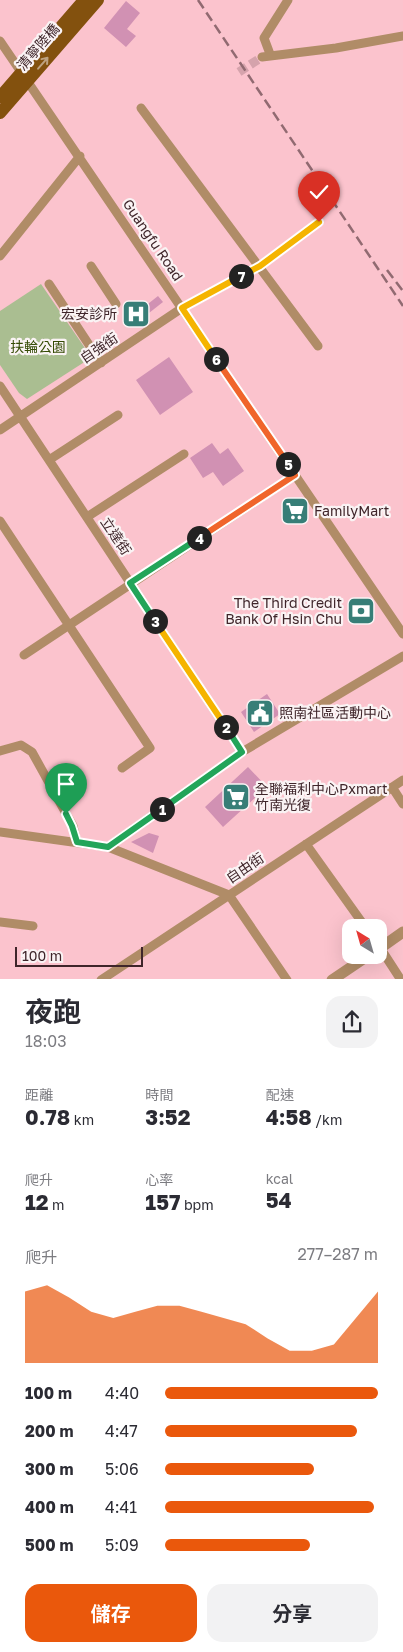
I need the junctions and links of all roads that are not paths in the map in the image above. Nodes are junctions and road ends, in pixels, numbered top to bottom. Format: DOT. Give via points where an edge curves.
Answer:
graph roads {
  1 [pos="84,0"];
  2 [pos="98,0"];
  3 [pos="288,0"];
  4 [pos="403,36"];
  5 [pos="0,41"];
  6 [pos="0,97"];
  7 [pos="141,108"];
  8 [pos="0,114"];
  9 [pos="80,156"];
  10 [pos="319,222"];
  11 [pos="0,256"];
  12 [pos="91,266"];
  13 [pos="260,266"];
  14 [pos="49,284"];
  15 [pos="116,304"];
  16 [pos="182,308"];
  17 [pos="318,346"];
  18 [pos="100,363"];
  19 [pos="0,386"];
  20 [pos="118,415"];
  21 [pos="20,417"];
  22 [pos="0,430"];
  23 [pos="184,454"];
  24 [pos="49,460"];
  25 [pos="295,475"];
  26 [pos="86,517"];
  27 [pos="0,521"];
  28 [pos="130,583"];
  29 [pos="68,624"];
  30 [pos="403,634"];
  31 [pos="24,655"];
  32 [pos="403,656"];
  33 [pos="0,751"];
  34 [pos="242,752"];
  35 [pos="122,768"];
  36 [pos="403,780"];
  37 [pos="392,787"];
  38 [pos="403,804"];
  39 [pos="0,832"];
  40 [pos="77,842"];
  41 [pos="306,844"];
  42 [pos="108,847"];
  43 [pos="228,895"];
  44 [pos="360,919"];
  45 [pos="0,922"];
  46 [pos="33,926"];
  47 [pos="403,932"];
  48 [pos="388,941"];
  49 [pos="388,960"];
  50 [pos="356,964"];
  51 [pos="102,979"];
  52 [pos="286,979"];
  53 [pos="333,979"];
  54 [pos="400,979"];
  1 -- 6 [label="main road, 清寧陸橋"];
  8 -- 2 [label="main road, 清寧陸橋, one-way"];
  3 -- 4 [label="street" via="264,38 266,56"];
  5 -- 9 [label="street, Guangfu Road"];
  7 -- 13 [label="street"];
  9 -- 11 [label="street"];
  9 -- 16 [label="street, Guangfu Road"];
  10 -- 13 [label="street, 自強街"];
  12 -- 15 [label="street"];
  13 -- 16 [label="street, 自強街"];
  13 -- 17 [label="street"];
  14 -- 18 [label="street"];
  16 -- 18 [label="street, 自強街"];
  16 -- 25 [label="street, Guangfu Road"];
  18 -- 21 [label="street, 自強街"];
  19 -- 21 [label="street, 立達街"];
  20 -- 24 [label="street"];
  21 -- 22 [label="street, 自強街"];
  21 -- 24 [label="street, 立達街"];
  23 -- 26 [label="street"];
  24 -- 26 [label="street, 立達街"];
  25 -- 28 [label="street"];
  25 -- 30 [label="street, Guangfu Road"];
  26 -- 28 [label="street, 立達街"];
  27 -- 29 [label="street"];
  28 -- 29 [label="street"];
  28 -- 34 [label="street, 立達街"];
  29 -- 31 [label="street"];
  29 -- 35 [label="street" via="150,748"];
  32 -- 34 [label="street"];
  33 -- 40 [label="street" via="21,745 32,752 72,826"];
  34 -- 42 [label="street"];
  36 -- 37 [label="street, 自由街"];
  37 -- 38 [label="street"];
  37 -- 41 [label="street, 自由街"];
  39 -- 40 [label="street"];
  40 -- 42 [label="street"];
  41 -- 43 [label="street, 自由街"];
  41 -- 44 [label="street"];
  42 -- 43 [label="street"];
  43 -- 51 [label="street, 自由街"];
  43 -- 52 [label="street"];
  45 -- 46 [label="street"];
  47 -- 48 [label="street"];
  49 -- 54 [label="street"];
  50 -- 53 [label="street"];
}
